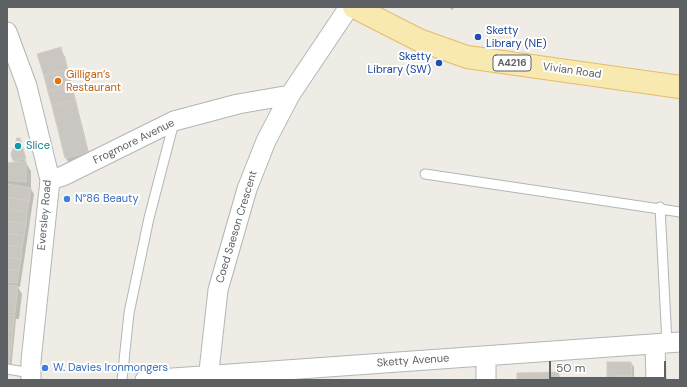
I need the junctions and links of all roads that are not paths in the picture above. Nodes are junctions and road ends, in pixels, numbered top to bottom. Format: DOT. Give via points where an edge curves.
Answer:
graph roads {
  1 [pos="349,7"];
  2 [pos="354,7"];
  3 [pos="7,32"];
  4 [pos="680,87"];
  5 [pos="290,96"];
  6 [pos="174,121"];
  7 [pos="425,174"];
  8 [pos="50,180"];
  9 [pos="660,207"];
  10 [pos="680,212"];
  11 [pos="667,343"];
  12 [pos="486,356"];
  13 [pos="7,369"];
  14 [pos="347,373"];
  15 [pos="31,377"];
  16 [pos="208,378"];
  17 [pos="122,380"];
  18 [pos="145,380"];
  19 [pos="486,380"];
  20 [pos="656,380"];
  1 -- 5 [label="street, Coed Saeson Crescent"];
  2 -- 4 [label="main road, Vivian Road / A4216" via="419,40 467,57"];
  3 -- 8 [label="street, Eversley Road" via="26,86"];
  5 -- 6 [label="street, Frogmore Avenue" via="238,104"];
  5 -- 16 [label="street, Coed Saeson Crescent" via="266,141 247,189 218,290"];
  6 -- 8 [label="street, Frogmore Avenue" via="77,170"];
  6 -- 17 [label="lane" via="149,218 129,313"];
  7 -- 9 [label="lane"];
  8 -- 15 [label="street, Eversley Road"];
  9 -- 10 [label="lane"];
  9 -- 11 [label="lane"];
  11 -- 12 [label="street, Sketty Avenue"];
  11 -- 20 [label="street"];
  12 -- 14 [label="street, Sketty Avenue"];
  12 -- 19 [label="street"];
  13 -- 15 [label="lane"];
  14 -- 16 [label="street, Sketty Avenue"];
  16 -- 18 [label="street, Sketty Avenue"];
}
